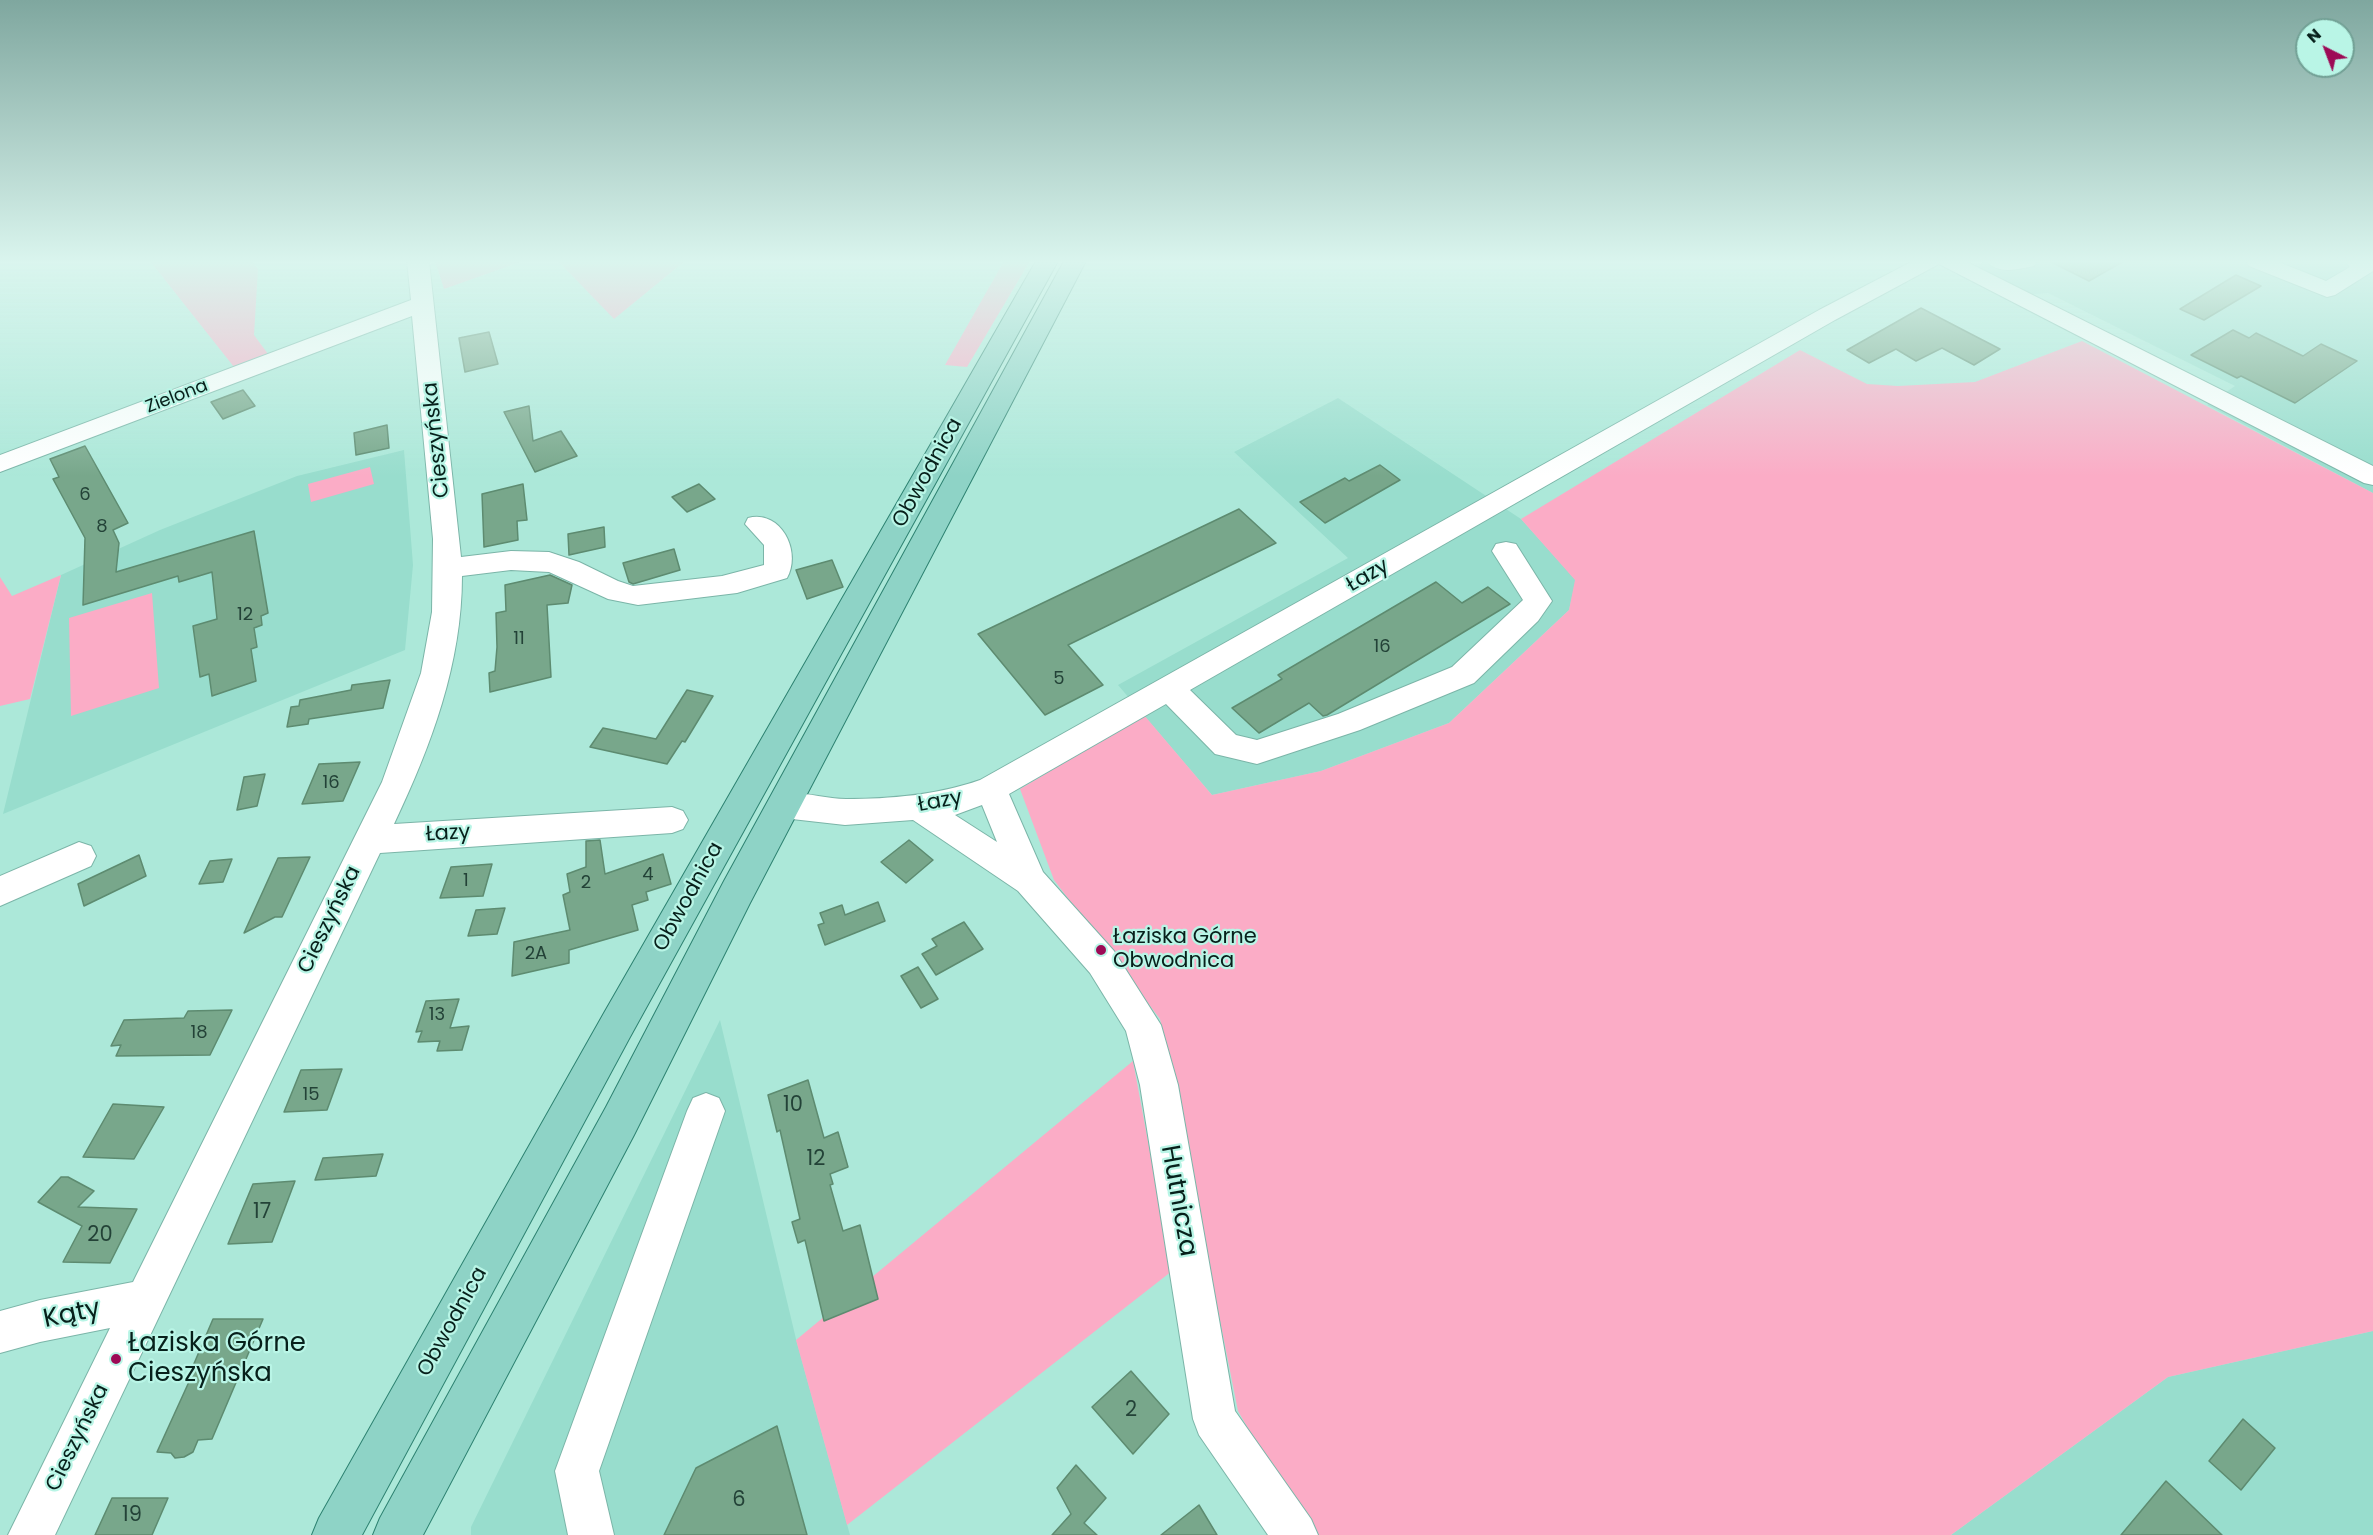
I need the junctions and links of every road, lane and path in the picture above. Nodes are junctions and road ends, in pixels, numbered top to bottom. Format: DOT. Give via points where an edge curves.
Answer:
graph roads {
  1 [pos="346,333"];
  2 [pos="425,333"];
  3 [pos="1007,333"];
  4 [pos="1037,333"];
  5 [pos="1797,333"];
  6 [pos="2089,333"];
  7 [pos="0,464"];
  8 [pos="2373,477"];
  9 [pos="758,524"];
  10 [pos="1506,551"];
  11 [pos="448,568"];
  12 [pos="1170,689"];
  13 [pos="991,789"];
  14 [pos="783,805"];
  15 [pos="918,807"];
  16 [pos="672,820"];
  17 [pos="368,841"];
  18 [pos="79,856"];
  19 [pos="1030,881"];
  20 [pos="0,892"];
  21 [pos="706,1111"];
  22 [pos="144,1301"];
  23 [pos="0,1332"];
  24 [pos="31,1535"];
  25 [pos="336,1535"];
  26 [pos="398,1535"];
  27 [pos="591,1535"];
  28 [pos="1295,1535"];
  1 -- 7 [label="street, Zielona"];
  2 -- 11 [label="street, Cieszyńska"];
  3 -- 25 [label="main road, Obwodnica"];
  4 -- 14 [label="main road, Obwodnica"];
  5 -- 12 [label="street, Łazy"];
  6 -- 8 [label="street"];
  9 -- 11 [label="street" via="775,538 781,556 777,570 763,578 708,586 631,595 549,562 509,561"];
  10 -- 12 [label="street" via="1538,601 1528,614 1463,675 1349,722 1257,752 1244,750 1226,745"];
  11 -- 17 [label="street, Cieszyńska" via="444,637 426,707 398,782"];
  12 -- 13 [label="street, Łazy"];
  13 -- 15 [label="street, Łazy" via="955,802"];
  13 -- 19 [label="street"];
  14 -- 15 [label="street, Łazy" via="845,812"];
  14 -- 26 [label="main road, Obwodnica" via="620,1121"];
  15 -- 19 [label="street"];
  16 -- 17 [label="street, Łazy"];
  17 -- 22 [label="street, Cieszyńska"];
  18 -- 20 [label="street"];
  19 -- 28 [label="street, Hutnicza" via="1102,962 1143,1025 1159,1085 1215,1419"];
  21 -- 27 [label="street" via="577,1471"];
  22 -- 23 [label="street, Kąty"];
  22 -- 24 [label="street, Cieszyńska"];
}
